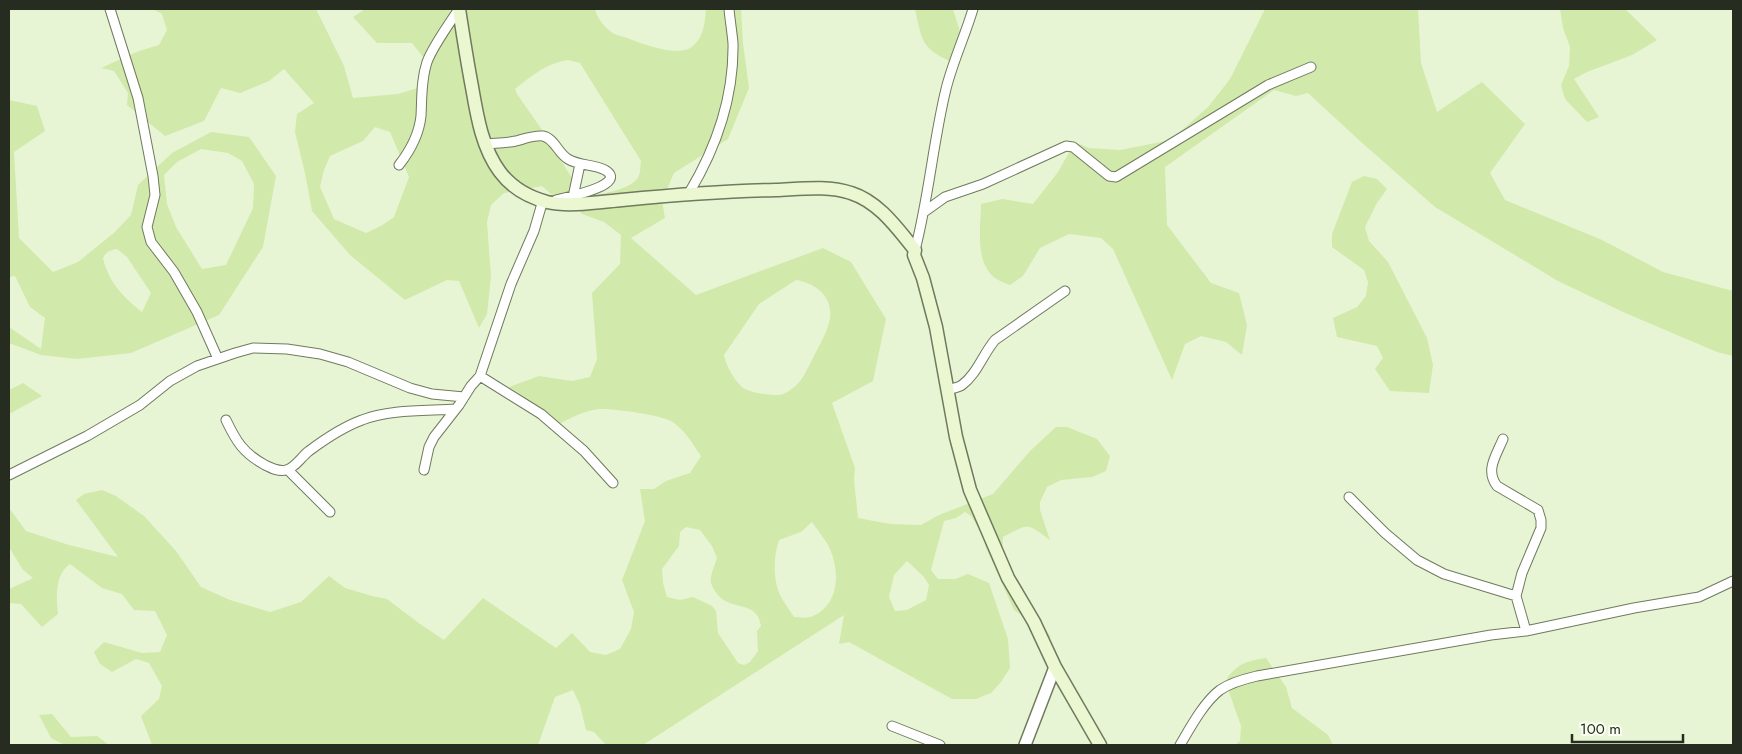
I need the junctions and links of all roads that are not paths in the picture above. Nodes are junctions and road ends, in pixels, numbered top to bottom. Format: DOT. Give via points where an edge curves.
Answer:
graph roads {
  1 [pos="110,9"];
  2 [pos="459,9"];
  3 [pos="729,9"];
  4 [pos="973,9"];
  5 [pos="1311,67"];
  6 [pos="485,144"];
  7 [pos="580,164"];
  8 [pos="399,165"];
  9 [pos="689,193"];
  10 [pos="573,197"];
  11 [pos="545,201"];
  12 [pos="924,212"];
  13 [pos="915,250"];
  14 [pos="1065,291"];
  15 [pos="218,358"];
  16 [pos="480,376"];
  17 [pos="947,390"];
  18 [pos="464,397"];
  19 [pos="456,409"];
  20 [pos="226,420"];
  21 [pos="1502,439"];
  22 [pos="288,470"];
  23 [pos="424,470"];
  24 [pos="9,475"];
  25 [pos="613,483"];
  26 [pos="1349,497"];
  27 [pos="330,512"];
  28 [pos="1733,581"];
  29 [pos="1516,596"];
  30 [pos="1526,631"];
  31 [pos="1055,668"];
  32 [pos="892,726"];
  33 [pos="940,745"];
  34 [pos="1025,745"];
  35 [pos="1100,745"];
  36 [pos="1180,745"];
  1 -- 15 [label="street" via="138,98 153,176 155,195 147,228 151,242 174,272"];
  2 -- 6 [label="main road" via="478,121"];
  2 -- 8 [label="street" via="427,62 416,138"];
  3 -- 9 [label="street" via="732,75 724,113 715,140"];
  4 -- 12 [label="street" via="947,88"];
  5 -- 12 [label="street" via="1268,85 1116,177 1109,176 1073,147 1066,146 983,184 945,197"];
  6 -- 7 [label="street" via="544,136 560,154"];
  6 -- 11 [label="main road" via="492,160 510,183 520,192"];
  7 -- 10 [label="street"];
  7 -- 10 [label="street" via="606,170 610,178 604,185"];
  9 -- 11 [label="main road" via="579,203"];
  9 -- 13 [label="main road" via="833,189 852,193 884,213"];
  10 -- 11 [label="street"];
  11 -- 16 [label="street" via="508,292"];
  12 -- 13 [label="street"];
  13 -- 17 [label="main road" via="936,327"];
  14 -- 17 [label="street" via="996,340 972,376 961,386"];
  15 -- 18 [label="street" via="253,348 320,354 410,388"];
  15 -- 24 [label="street" via="170,381 140,405 87,436"];
  16 -- 18 [label="street"];
  16 -- 25 [label="street" via="541,414 584,451"];
  17 -- 31 [label="main road" via="970,490 1008,578 1034,622"];
  18 -- 19 [label="street"];
  19 -- 22 [label="street" via="380,415 360,420 326,438"];
  19 -- 23 [label="street" via="434,437"];
  20 -- 22 [label="street" via="248,454 272,468"];
  21 -- 29 [label="street" via="1490,472 1493,480 1497,486 1538,510 1541,520"];
  22 -- 27 [label="street"];
  26 -- 29 [label="street" via="1417,560 1444,574"];
  28 -- 30 [label="street" via="1699,597"];
  29 -- 30 [label="street"];
  30 -- 36 [label="street" via="1238,681 1211,697"];
  31 -- 34 [label="street"];
  31 -- 35 [label="main road"];
  32 -- 33 [label="street"];
}
